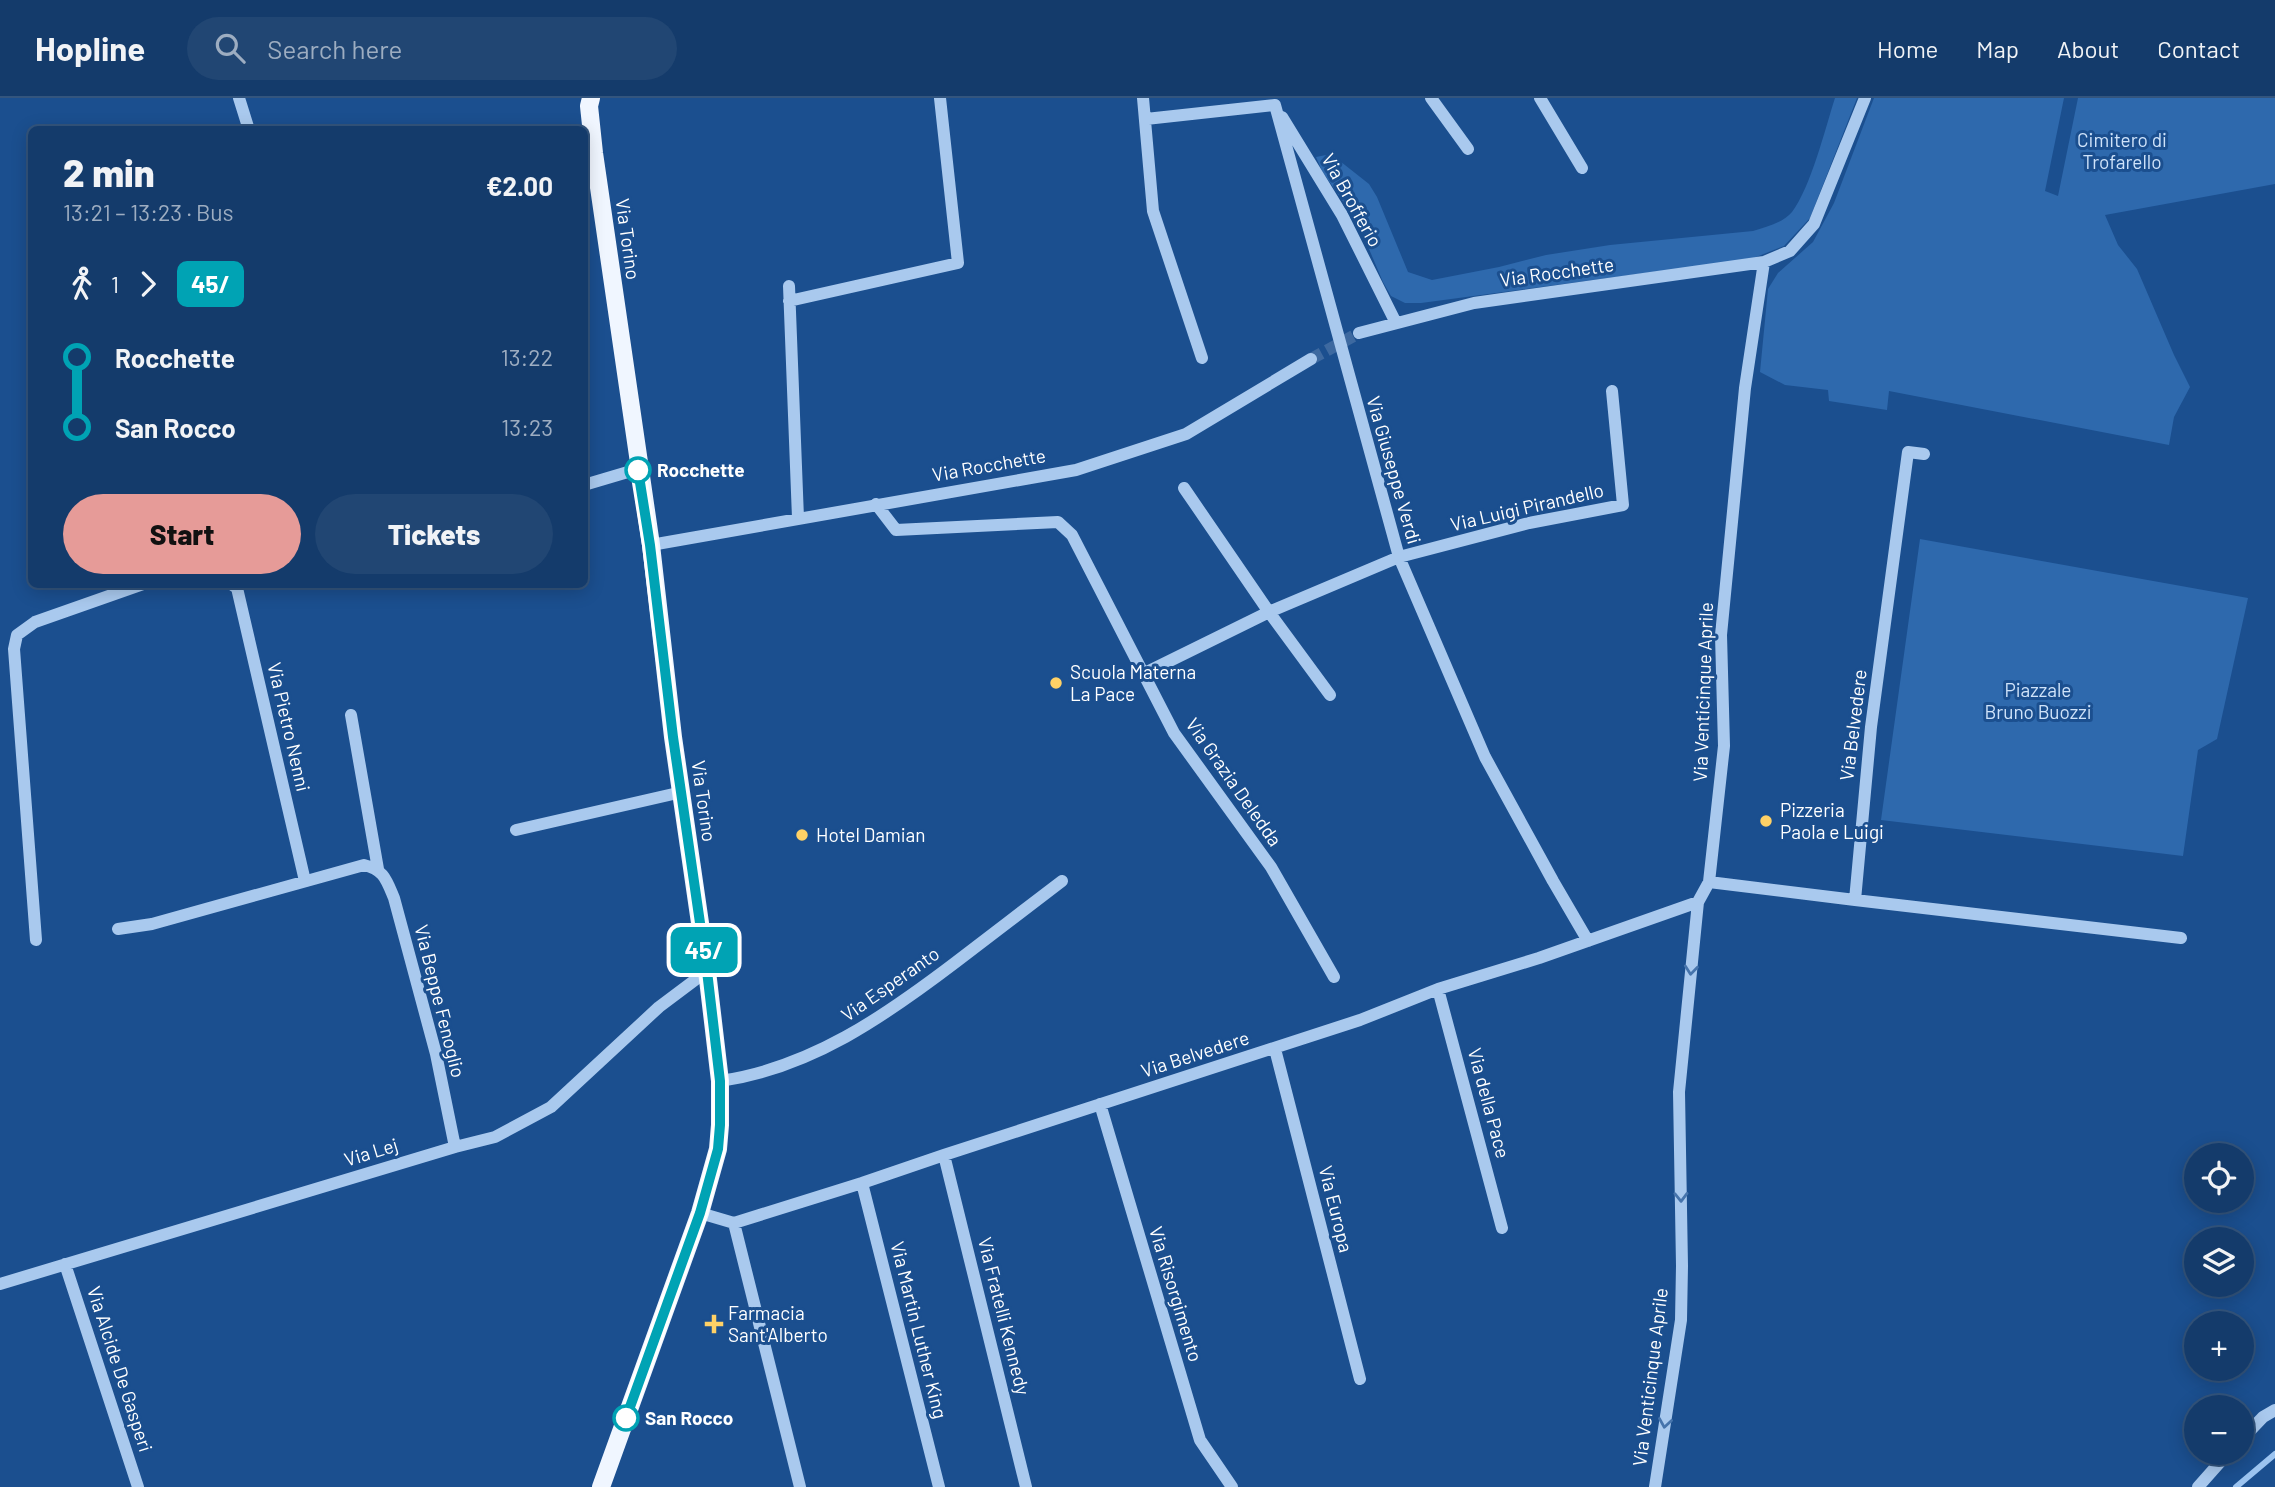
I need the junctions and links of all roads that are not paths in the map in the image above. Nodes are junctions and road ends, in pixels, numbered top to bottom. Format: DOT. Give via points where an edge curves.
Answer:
graph roads {
  1 [pos="239,98"];
  2 [pos="940,98"];
  3 [pos="1143,98"];
  4 [pos="1431,98"];
  5 [pos="1540,98"];
  6 [pos="1865,98"];
  7 [pos="588,101"];
  8 [pos="1277,102"];
  9 [pos="1146,119"];
  10 [pos="248,126"];
  11 [pos="1468,149"];
  12 [pos="1581,168"];
  13 [pos="1764,262"];
  14 [pos="789,286"];
  15 [pos="789,302"];
  16 [pos="1396,323"];
  17 [pos="1359,333"];
  18 [pos="1202,358"];
  19 [pos="1311,359"];
  20 [pos="1612,391"];
  21 [pos="1924,454"];
  22 [pos="638,470"];
  23 [pos="588,484"];
  24 [pos="1184,488"];
  25 [pos="876,505"];
  26 [pos="798,518"];
  27 [pos="650,545"];
  28 [pos="1399,558"];
  29 [pos="132,588"];
  30 [pos="239,588"];
  31 [pos="1269,612"];
  32 [pos="1143,674"];
  33 [pos="1330,695"];
  34 [pos="351,715"];
  35 [pos="682,792"];
  36 [pos="516,830"];
  37 [pos="378,869"];
  38 [pos="305,881"];
  39 [pos="1062,881"];
  40 [pos="1709,882"];
  41 [pos="1855,900"];
  42 [pos="1698,902"];
  43 [pos="118,929"];
  44 [pos="2181,938"];
  45 [pos="36,940"];
  46 [pos="1588,941"];
  47 [pos="707,971"];
  48 [pos="1334,977"];
  49 [pos="1438,989"];
  50 [pos="1275,1049"];
  51 [pos="720,1081"];
  52 [pos="1100,1104"];
  53 [pos="455,1147"];
  54 [pos="944,1155"];
  55 [pos="862,1183"];
  56 [pos="700,1213"];
  57 [pos="734,1223"];
  58 [pos="1502,1228"];
  59 [pos="65,1264"];
  60 [pos="0,1284"];
  61 [pos="1360,1379"];
  62 [pos="2275,1410"];
  63 [pos="2254,1426"];
  64 [pos="2217,1465"];
  65 [pos="138,1487"];
  66 [pos="601,1487"];
  67 [pos="800,1487"];
  68 [pos="939,1487"];
  69 [pos="1026,1487"];
  70 [pos="1232,1487"];
  71 [pos="1655,1487"];
  72 [pos="2198,1487"];
  1 -- 10 [label="street"];
  2 -- 15 [label="street" via="958,263"];
  3 -- 9 [label="street"];
  4 -- 11 [label="street"];
  5 -- 12 [label="street"];
  6 -- 13 [label="street" via="1814,224 1790,251"];
  7 -- 22 [label="main road, Via Torino"];
  8 -- 9 [label="street"];
  8 -- 16 [label="street, Via Brofferio" via="1342,215"];
  8 -- 28 [label="street, Via Giuseppe Verdi"];
  9 -- 18 [label="street" via="1153,211"];
  13 -- 16 [label="street, Via Rocchette" via="1474,303"];
  13 -- 40 [label="street, Via Venticinque Aprile" via="1745,388 1721,635 1724,746"];
  14 -- 15 [label="street"];
  15 -- 26 [label="street"];
  16 -- 17 [label="street, Via Rocchette"];
  19 -- 25 [label="street, Via Rocchette" via="1186,434 1076,470"];
  20 -- 28 [label="street, Via Luigi Pirandello" via="1623,505 1529,523"];
  21 -- 41 [label="street, Via Belvedere" via="1908,452 1871,727"];
  22 -- 23 [label="street"];
  22 -- 27 [label="main road, Via Torino"];
  24 -- 31 [label="street"];
  25 -- 26 [label="street, Via Rocchette"];
  25 -- 32 [label="street, Via Grazia Deledda" via="896,530 1058,522 1072,535"];
  26 -- 27 [label="street, Via Rocchette"];
  27 -- 35 [label="main road, Via Torino"];
  28 -- 31 [label="street, Via Luigi Pirandello"];
  28 -- 46 [label="street, Via Giuseppe Verdi" via="1485,757"];
  29 -- 45 [label="street" via="35,622 17,635 14,649"];
  30 -- 38 [label="street, Via Pietro Nenni"];
  31 -- 32 [label="street, Via Luigi Pirandello"];
  31 -- 33 [label="street"];
  32 -- 48 [label="street, Via Grazia Deledda" via="1174,733 1271,867"];
  34 -- 37 [label="street, Via Beppe Fenoglio"];
  35 -- 36 [label="street"];
  35 -- 47 [label="main road, Via Torino"];
  37 -- 38 [label="street" via="363,864"];
  37 -- 53 [label="street, Via Beppe Fenoglio" via="394,898 436,1054"];
  38 -- 43 [label="street" via="152,924"];
  39 -- 51 [label="street, Via Esperanto" via="898,1005 842,1040 789,1063"];
  40 -- 41 [label="street"];
  40 -- 42 [label="street, Via Venticinque Aprile"];
  41 -- 44 [label="street"];
  42 -- 46 [label="street, Via Belvedere"];
  42 -- 71 [label="street, Via Venticinque Aprile, one-way" via="1679,1092 1681,1320"];
  46 -- 49 [label="street, Via Belvedere"];
  47 -- 51 [label="main road, Via Torino"];
  47 -- 53 [label="street, Via Lej" via="659,1007 551,1107 495,1137"];
  49 -- 50 [label="street, Via Belvedere"];
  49 -- 58 [label="street, Via della Pace"];
  50 -- 52 [label="street, Via Belvedere"];
  50 -- 61 [label="street, Via Europa"];
  51 -- 56 [label="main road, Via Torino" via="718,1149"];
  52 -- 54 [label="street, Via Belvedere"];
  52 -- 70 [label="street, Via Risorgimento" via="1200,1440"];
  53 -- 59 [label="street, Via Lej"];
  54 -- 55 [label="street, Via Belvedere"];
  54 -- 69 [label="street, Via Fratelli Kennedy"];
  55 -- 57 [label="street, Via Belvedere"];
  55 -- 68 [label="street, Via Martin Luther King"];
  56 -- 57 [label="street"];
  56 -- 66 [label="main road, Via Torino"];
  57 -- 67 [label="street"];
  59 -- 60 [label="street, Via Lej"];
  59 -- 65 [label="street, Via Alcide De Gasperi"];
  62 -- 63 [label="street"];
  64 -- 72 [label="street"];
}
